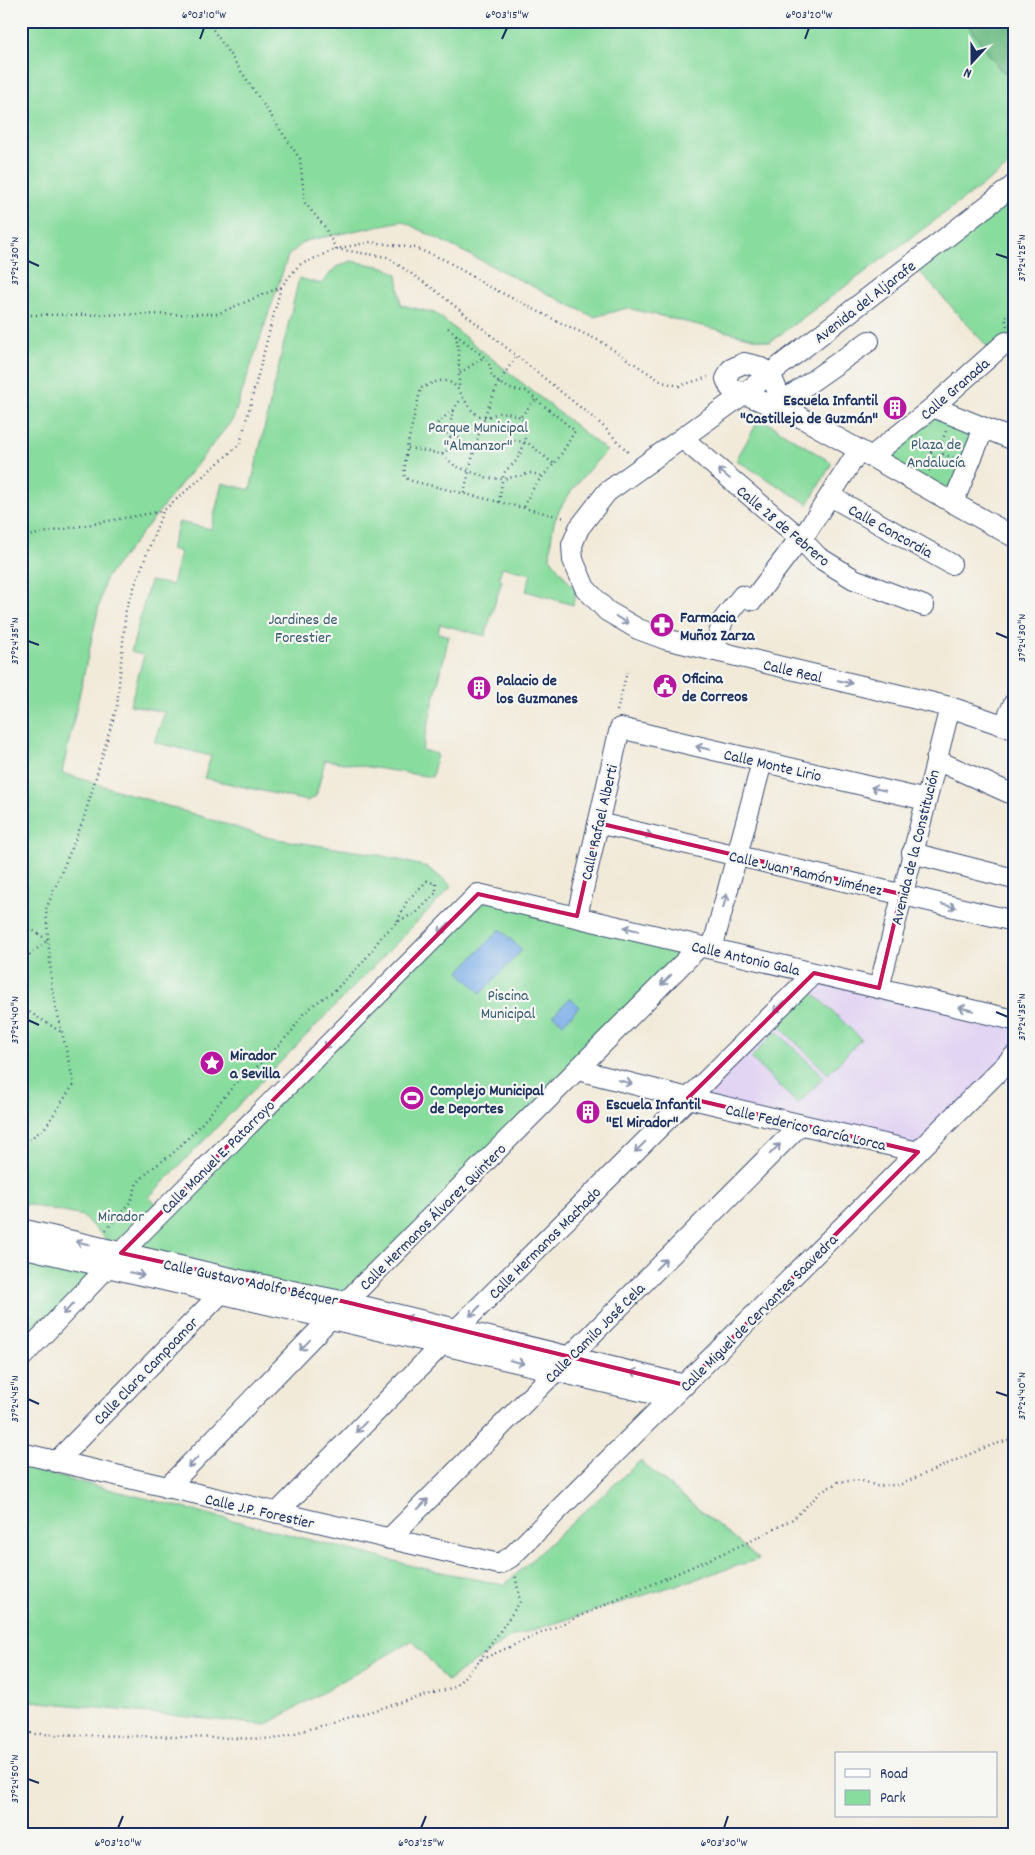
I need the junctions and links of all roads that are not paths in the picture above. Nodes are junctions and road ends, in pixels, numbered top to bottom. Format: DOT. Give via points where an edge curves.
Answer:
graph roads {
  1 [pos="1014,186"];
  2 [pos="869,341"];
  3 [pos="1014,345"];
  4 [pos="770,373"];
  5 [pos="745,393"];
  6 [pos="782,402"];
  7 [pos="933,407"];
  8 [pos="802,418"];
  9 [pos="984,428"];
  10 [pos="682,438"];
  11 [pos="1014,440"];
  12 [pos="865,454"];
  13 [pos="830,496"];
  14 [pos="953,503"];
  15 [pos="1014,537"];
  16 [pos="801,539"];
  17 [pos="951,564"];
  18 [pos="585,588"];
  19 [pos="924,606"];
  20 [pos="714,651"];
  21 [pos="1014,703"];
  22 [pos="950,707"];
  23 [pos="1009,727"];
  24 [pos="620,728"];
  25 [pos="936,760"];
  26 [pos="762,762"];
  27 [pos="1014,795"];
  28 [pos="926,800"];
  29 [pos="598,822"];
  30 [pos="912,854"];
  31 [pos="737,855"];
  32 [pos="1014,879"];
  33 [pos="478,894"];
  34 [pos="901,894"];
  35 [pos="576,916"];
  36 [pos="1014,922"];
  37 [pos="706,947"];
  38 [pos="814,972"];
  39 [pos="879,988"];
  40 [pos="1014,1020"];
  41 [pos="1014,1056"];
  42 [pos="578,1070"];
  43 [pos="688,1098"];
  44 [pos="800,1125"];
  45 [pos="918,1152"];
  46 [pos="21,1229"];
  47 [pos="21,1247"];
  48 [pos="114,1260"];
  49 [pos="235,1279"];
  50 [pos="221,1293"];
  51 [pos="346,1302"];
  52 [pos="330,1318"];
  53 [pos="456,1330"];
  54 [pos="442,1344"];
  55 [pos="21,1358"];
  56 [pos="562,1364"];
  57 [pos="678,1392"];
  58 [pos="21,1454"];
  59 [pos="56,1462"];
  60 [pos="167,1488"];
  61 [pos="277,1513"];
  62 [pos="389,1539"];
  63 [pos="505,1561"];
  1 -- 4 [label="street, Avenida del Aljarafe"];
  2 -- 6 [label="street"];
  3 -- 7 [label="street, Calle Granada" via="1006,342"];
  4 -- 5 [label="street, Avenida del Aljarafe"];
  4 -- 5 [label="street" via="744,363 731,369 726,379 730,388"];
  4 -- 6 [label="street"];
  5 -- 8 [label="street"];
  5 -- 10 [label="street, Avenida del Aljarafe"];
  6 -- 8 [label="street"];
  7 -- 9 [label="street"];
  7 -- 12 [label="street, Calle Granada"];
  8 -- 12 [label="street"];
  9 -- 11 [label="street"];
  9 -- 14 [label="street"];
  16 -- 10 [label="street, Calle 28 de Febrero, one-way"];
  10 -- 18 [label="street, Avenida del Aljarafe" via="606,492 583,523 572,545 573,560"];
  12 -- 13 [label="street, Calle Granada"];
  12 -- 14 [label="street"];
  13 -- 16 [label="street, Calle Granada"];
  13 -- 17 [label="street, Calle Concordia"];
  14 -- 15 [label="street"];
  16 -- 19 [label="street, Calle 28 de Febrero" via="818,557 854,579"];
  16 -- 20 [label="street, Calle Granada" via="753,600 742,596 723,620"];
  18 -- 20 [label="street, Calle Real, one-way" via="607,611 638,629"];
  20 -- 22 [label="street, Calle Real, one-way"];
  21 -- 23 [label="street"];
  22 -- 23 [label="street, Calle Real"];
  22 -- 25 [label="street, Avenida de la Constitución"];
  26 -- 24 [label="street, Calle Monte Lirio, one-way"];
  24 -- 29 [label="street, Calle Rafael Alberti"];
  25 -- 27 [label="street"];
  25 -- 28 [label="street, Avenida de la Constitución"];
  28 -- 26 [label="street, Calle Monte Lirio, one-way"];
  26 -- 31 [label="street"];
  28 -- 30 [label="street, Avenida de la Constitución"];
  29 -- 31 [label="street, Calle Juan Ramón Jiménez, one-way"];
  29 -- 35 [label="street, Calle Rafael Alberti"];
  30 -- 32 [label="street"];
  30 -- 34 [label="street, Avenida de la Constitución"];
  31 -- 34 [label="street, Calle Juan Ramón Jiménez"];
  37 -- 31 [label="street, one-way"];
  33 -- 35 [label="street, Calle Antonio Gala"];
  33 -- 48 [label="street, Calle Manuel E. Patarroyo, one-way"];
  34 -- 36 [label="street, Calle Juan Ramón Jiménez, one-way"];
  34 -- 39 [label="street, Avenida de la Constitución"];
  37 -- 35 [label="street, Calle Antonio Gala, one-way"];
  37 -- 38 [label="street, Calle Antonio Gala"];
  37 -- 42 [label="street, Calle Hermanos Álvarez Quintero, one-way"];
  38 -- 39 [label="street, Calle Antonio Gala"];
  38 -- 43 [label="street, Calle Hermanos Machado, one-way"];
  40 -- 39 [label="street, Calle Antonio Gala, one-way"];
  41 -- 45 [label="street, Calle Miguel de Cervantes Saavedra"];
  42 -- 43 [label="street, Calle Federico García Lorca, one-way"];
  42 -- 51 [label="street, Calle Hermanos Álvarez Quintero"];
  43 -- 44 [label="street, Calle Federico García Lorca"];
  43 -- 53 [label="street, Calle Hermanos Machado, one-way"];
  44 -- 45 [label="street, Calle Federico García Lorca"];
  56 -- 44 [label="street, Calle Camilo José Cela, one-way"];
  45 -- 57 [label="street, Calle Miguel de Cervantes Saavedra"];
  48 -- 46 [label="street, Calle Gustavo Adolfo Bécquer, one-way"];
  47 -- 48 [label="street, Calle Gustavo Adolfo Bécquer"];
  48 -- 49 [label="street, Calle Gustavo Adolfo Bécquer"];
  48 -- 50 [label="street, Calle Gustavo Adolfo Bécquer, one-way"];
  48 -- 55 [label="street, Calle Manuel E. Patarroyo, one-way"];
  49 -- 50 [label="street, Calle Clara Campoamor"];
  49 -- 51 [label="street, Calle Gustavo Adolfo Bécquer"];
  50 -- 52 [label="street, Calle Gustavo Adolfo Bécquer"];
  50 -- 59 [label="street, Calle Clara Campoamor"];
  51 -- 52 [label="street, Calle Hermanos Álvarez Quintero"];
  53 -- 51 [label="street, Calle Gustavo Adolfo Bécquer, one-way"];
  52 -- 54 [label="street, Calle Gustavo Adolfo Bécquer"];
  52 -- 60 [label="street, Calle Hermanos Álvarez Quintero, one-way"];
  53 -- 54 [label="street, Calle Hermanos Machado"];
  53 -- 56 [label="street, Calle Gustavo Adolfo Bécquer"];
  54 -- 56 [label="street, Calle Gustavo Adolfo Bécquer, one-way"];
  54 -- 61 [label="street, Calle Hermanos Machado, one-way"];
  56 -- 57 [label="street, Calle Gustavo Adolfo Bécquer"];
  62 -- 56 [label="street, Calle Camilo José Cela, one-way"];
  57 -- 63 [label="street, Calle Miguel de Cervantes Saavedra"];
  58 -- 59 [label="street, Calle J.P. Forestier"];
  59 -- 60 [label="street, Calle J.P. Forestier"];
  60 -- 61 [label="street, Calle J.P. Forestier"];
  61 -- 62 [label="street, Calle J.P. Forestier"];
  62 -- 63 [label="street, Calle J.P. Forestier"];
}
